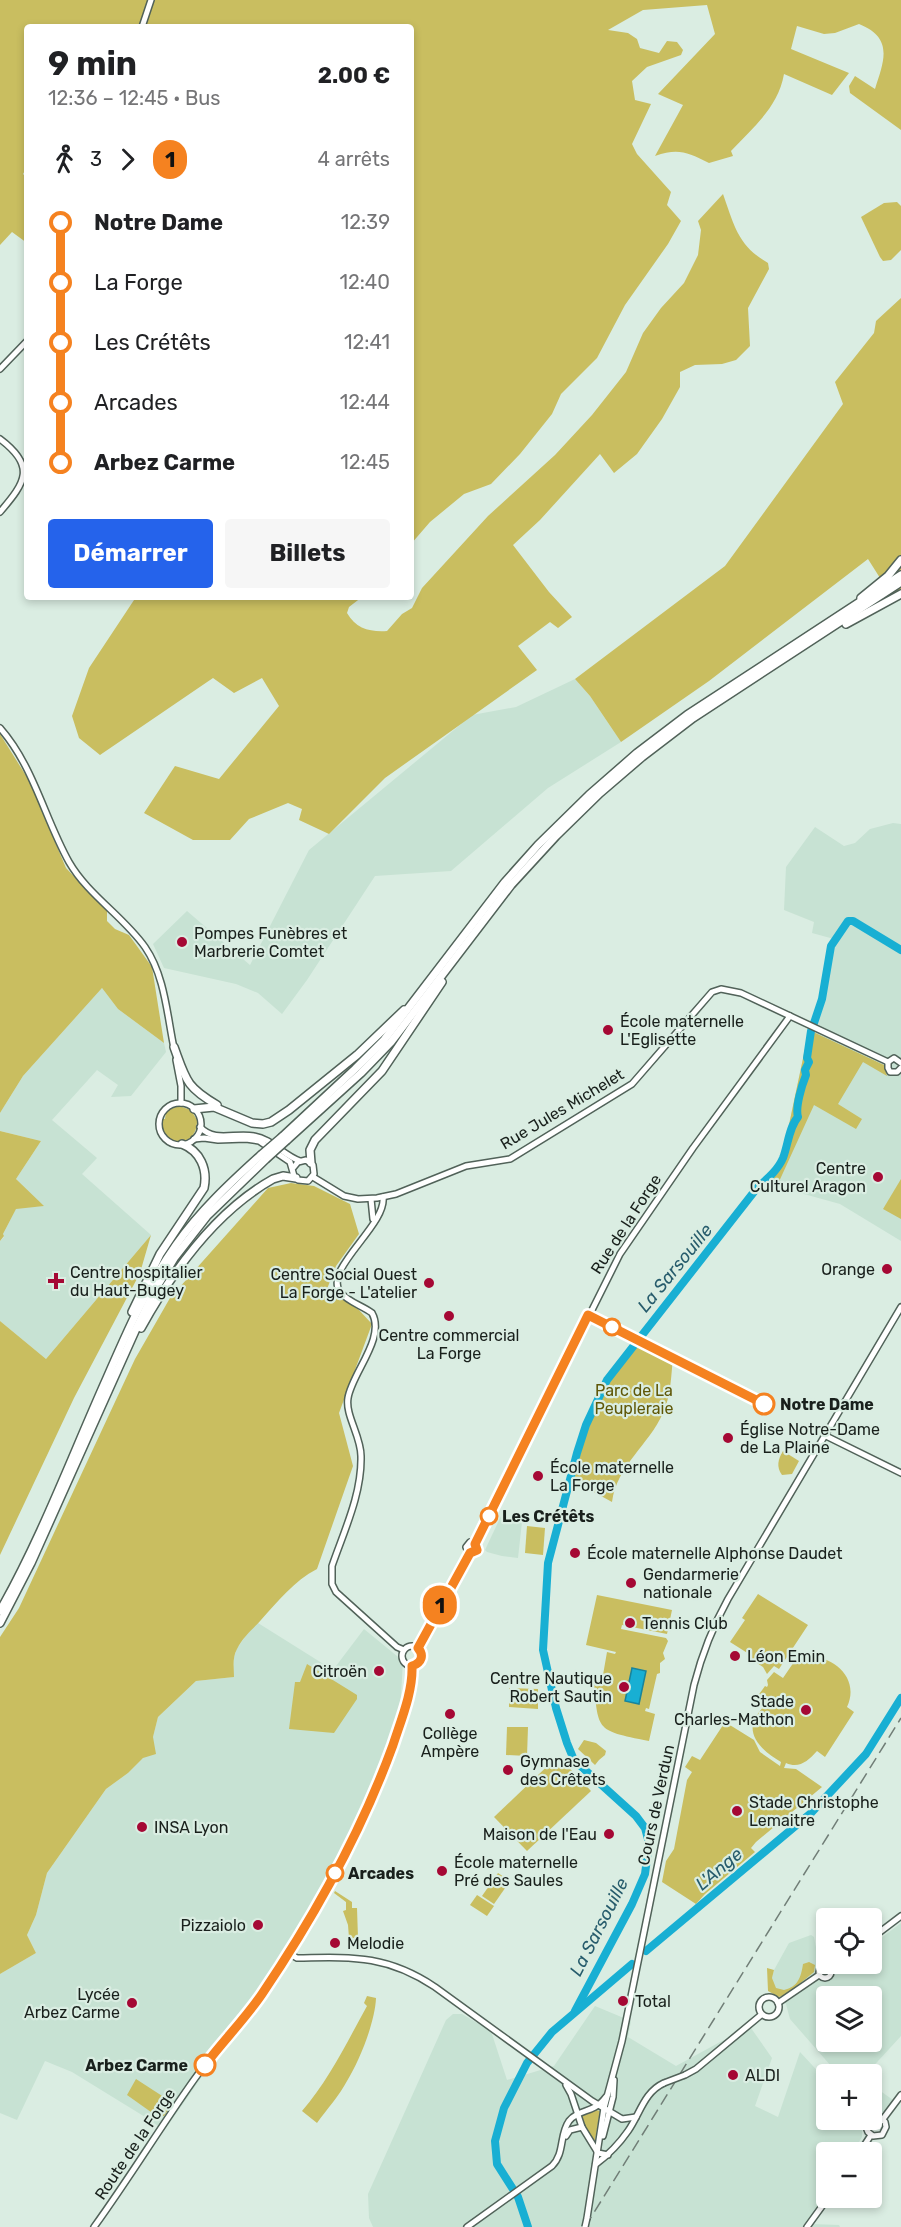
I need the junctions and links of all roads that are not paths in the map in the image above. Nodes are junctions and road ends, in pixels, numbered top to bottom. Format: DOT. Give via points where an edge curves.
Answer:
graph roads {
  1 [pos="151,0"];
  2 [pos="143,24"];
  3 [pos="24,344"];
  4 [pos="0,369"];
  5 [pos="0,439"];
  6 [pos="0,512"];
  7 [pos="901,560"];
  8 [pos="901,575"];
  9 [pos="901,582"];
  10 [pos="901,594"];
  11 [pos="799,645"];
  12 [pos="0,728"];
  13 [pos="480,924"];
  14 [pos="426,986"];
  15 [pos="790,1016"];
  16 [pos="174,1047"];
  17 [pos="888,1062"];
  18 [pos="901,1063"];
  19 [pos="901,1068"];
  20 [pos="181,1103"];
  21 [pos="194,1109"];
  22 [pos="232,1114"];
  23 [pos="200,1127"];
  24 [pos="284,1138"];
  25 [pos="194,1139"];
  26 [pos="182,1144"];
  27 [pos="264,1157"];
  28 [pos="300,1161"];
  29 [pos="311,1163"];
  30 [pos="293,1168"];
  31 [pos="313,1177"];
  32 [pos="296,1178"];
  33 [pos="383,1197"];
  34 [pos="371,1199"];
  35 [pos="372,1224"];
  36 [pos="901,1306"];
  37 [pos="120,1364"];
  38 [pos="107,1378"];
  39 [pos="824,1435"];
  40 [pos="901,1473"];
  41 [pos="0,1611"];
  42 [pos="0,1623"];
  43 [pos="418,1648"];
  44 [pos="404,1650"];
  45 [pos="412,1666"];
  46 [pos="901,1916"];
  47 [pos="882,1930"];
  48 [pos="288,1953"];
  49 [pos="831,1974"];
  50 [pos="819,1975"];
  51 [pos="778,2003"];
  52 [pos="761,2015"];
  53 [pos="614,2073"];
  54 [pos="566,2083"];
  55 [pos="901,2095"];
  56 [pos="604,2108"];
  57 [pos="577,2114"];
  58 [pos="636,2117"];
  59 [pos="883,2119"];
  60 [pos="582,2127"];
  61 [pos="868,2130"];
  62 [pos="871,2135"];
  63 [pos="564,2140"];
  64 [pos="866,2142"];
  65 [pos="598,2153"];
  66 [pos="608,2155"];
  67 [pos="596,2164"];
  68 [pos="821,2208"];
  69 [pos="94,2227"];
  70 [pos="467,2227"];
  71 [pos="585,2227"];
  72 [pos="807,2227"];
  1 -- 2 [label="main road"];
  3 -- 4 [label="main road"];
  5 -- 6 [label="main road" via="19,456 24,474"];
  7 -- 11 [label="highway" via="880,583"];
  8 -- 11 [label="highway"];
  9 -- 11 [label="highway"];
  10 -- 11 [label="highway"];
  11 -- 13 [label="highway" via="693,718 621,775 541,852"];
  11 -- 14 [label="highway" via="687,715 589,795 506,882"];
  12 -- 16 [label="main road" via="25,762 74,870 150,955 161,983"];
  13 -- 24 [label="highway" via="391,1042 361,1073"];
  13 -- 29 [label="highway" via="382,1071 315,1140 310,1150"];
  14 -- 22 [label="highway" via="357,1055 282,1115 260,1124"];
  14 -- 24 [label="highway" via="376,1049"];
  15 -- 17 [label="main road, Rue Jules Michelet"];
  15 -- 33 [label="main road, Rue Jules Michelet" via="733,990 716,990 632,1084 523,1153 506,1161 456,1169"];
  15 -- 43 [label="main road, Rue de la Forge" via="634,1232 611,1271 475,1544 470,1542 466,1546 470,1553"];
  16 -- 20 [label="main road"];
  16 -- 22 [label="highway" via="192,1089"];
  17 -- 18 [label="main road" via="894,1058"];
  17 -- 19 [label="main road, Rue Jules Michelet" via="891,1072"];
  20 -- 21 [label="main road"];
  20 -- 26 [label="main road" via="165,1109 159,1122 166,1140"];
  21 -- 22 [label="highway" via="213,1107"];
  21 -- 23 [label="main road"];
  23 -- 25 [label="main road"];
  23 -- 28 [label="main road" via="216,1136 261,1138"];
  24 -- 27 [label="highway, bridge"];
  25 -- 26 [label="main road"];
  25 -- 30 [label="main road" via="256,1141 288,1160"];
  26 -- 38 [label="highway" via="201,1161 204,1188 152,1269"];
  27 -- 37 [label="highway" via="219,1203 175,1257 145,1308"];
  27 -- 38 [label="highway" via="214,1199 176,1245 139,1307"];
  28 -- 29 [label="main road"];
  28 -- 30 [label="main road"];
  29 -- 31 [label="main road"];
  30 -- 32 [label="main road"];
  31 -- 32 [label="main road" via="304,1182"];
  31 -- 34 [label="main road, Rue Jules Michelet" via="344,1196"];
  32 -- 37 [label="highway" via="280,1177 268,1182 207,1234 171,1278"];
  33 -- 34 [label="main road, Rue Jules Michelet"];
  33 -- 35 [label="main road" via="383,1206"];
  34 -- 35 [label="main road"];
  35 -- 44 [label="main road" via="337,1279 342,1294 372,1313 376,1330 348,1398 358,1433 359,1476 331,1577 336,1592"];
  36 -- 39 [label="main road, Cours de Verdun"];
  37 -- 42 [label="highway" via="32,1563"];
  38 -- 41 [label="highway"];
  39 -- 40 [label="main road"];
  39 -- 53 [label="main road, Cours de Verdun" via="716,1620 705,1648 694,1685"];
  43 -- 44 [label="main road"];
  43 -- 45 [label="main road" via="422,1658"];
  44 -- 45 [label="main road" via="404,1662"];
  45 -- 48 [label="main road, Route de la Forge" via="407,1701 379,1778 335,1873"];
  46 -- 47 [label="main road"];
  48 -- 54 [label="main road" via="297,1958 371,1960 420,1977"];
  48 -- 69 [label="main road, Route de la Forge" via="252,2007 190,2085"];
  49 -- 50 [label="main road" via="823,1978"];
  50 -- 51 [label="main road"];
  51 -- 52 [label="main road" via="775,2016"];
  51 -- 52 [label="main road" via="772,1997 762,1999 758,2007"];
  52 -- 58 [label="main road, bridge" via="696,2069 649,2093"];
  53 -- 56 [label="main road, Cours de Verdun"];
  53 -- 56 [label="main road, Cours de Verdun"];
  54 -- 56 [label="main road"];
  54 -- 57 [label="main road"];
  55 -- 59 [label="main road"];
  56 -- 57 [label="main road"];
  56 -- 58 [label="main road" via="622,2119"];
  56 -- 65 [label="main road, Cours de Verdun"];
  57 -- 60 [label="main road"];
  57 -- 63 [label="main road" via="567,2124"];
  58 -- 66 [label="main road"];
  59 -- 62 [label="main road" via="884,2133"];
  60 -- 63 [label="main road" via="570,2130"];
  60 -- 65 [label="main road"];
  61 -- 62 [label="main road"];
  62 -- 64 [label="main road"];
  63 -- 70 [label="main road" via="556,2162"];
  65 -- 66 [label="main road"];
  65 -- 67 [label="main road, Cours de Verdun"];
  66 -- 67 [label="main road"];
  67 -- 71 [label="main road, Cours de Verdun, bridge"];
  68 -- 72 [label="main road"];
}
